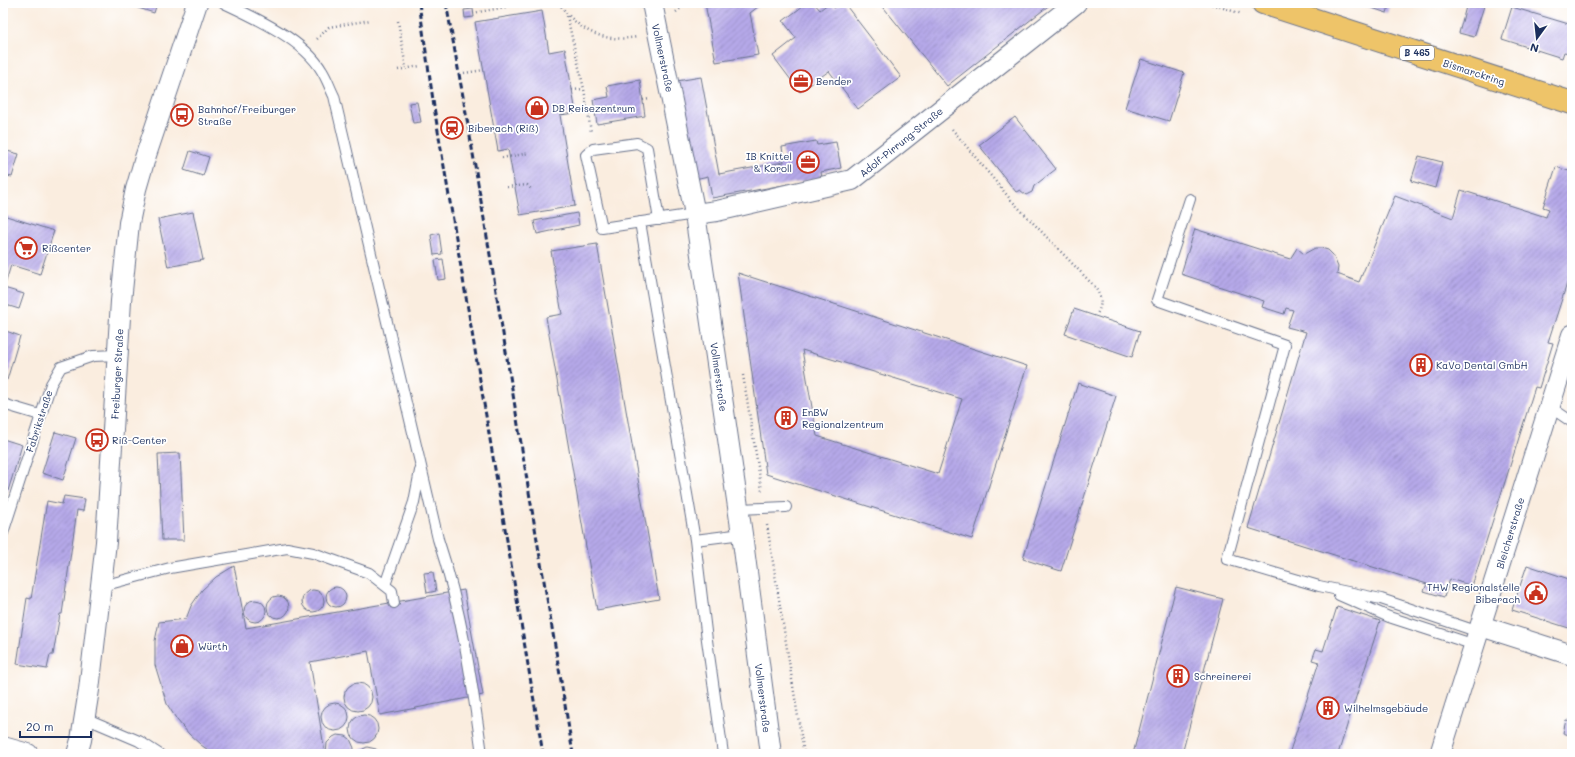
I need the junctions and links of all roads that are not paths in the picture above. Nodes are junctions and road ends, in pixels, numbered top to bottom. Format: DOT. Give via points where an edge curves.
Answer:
graph roads {
  1 [pos="197,3"];
  2 [pos="224,3"];
  3 [pos="652,3"];
  4 [pos="1076,3"];
  5 [pos="1263,3"];
  6 [pos="1572,103"];
  7 [pos="1190,199"];
  8 [pos="695,214"];
  9 [pos="659,220"];
  10 [pos="640,222"];
  11 [pos="1572,335"];
  12 [pos="118,355"];
  13 [pos="3,404"];
  14 [pos="1550,407"];
  15 [pos="40,415"];
  16 [pos="1572,422"];
  17 [pos="421,466"];
  18 [pos="786,507"];
  19 [pos="738,509"];
  20 [pos="3,533"];
  21 [pos="742,534"];
  22 [pos="695,540"];
  23 [pos="385,585"];
  24 [pos="102,586"];
  25 [pos="1319,586"];
  26 [pos="394,602"];
  27 [pos="1478,634"];
  28 [pos="1572,655"];
  29 [pos="84,718"];
  30 [pos="3,747"];
  31 [pos="28,754"];
  32 [pos="77,754"];
  33 [pos="159,754"];
  34 [pos="482,754"];
  35 [pos="723,754"];
  36 [pos="771,754"];
  37 [pos="1440,754"];
  1 -- 12 [label="street, Freiburger Straße" via="160,108 136,189 129,223 120,301"];
  2 -- 17 [label="lane" via="260,20 306,50 322,70 334,96"];
  3 -- 8 [label="street, Vollmerstraße"];
  4 -- 8 [label="street, Adolf-Pirrung-Straße" via="852,180"];
  5 -- 6 [label="main road, Bismarckring / B 465"];
  7 -- 25 [label="lane" via="1157,300 1285,345 1227,559"];
  8 -- 9 [label="lane"];
  8 -- 19 [label="street, Vollmerstraße"];
  9 -- 10 [label="lane"];
  9 -- 10 [label="lane" via="647,148 637,142 593,148 586,155 602,228"];
  10 -- 22 [label="lane"];
  11 -- 14 [label="street, Bleicherstraße"];
  12 -- 15 [label="lane, Fabrikstraße" via="93,356 61,368 51,384"];
  12 -- 24 [label="street, Freiburger Straße"];
  13 -- 15 [label="lane"];
  14 -- 16 [label="lane"];
  14 -- 27 [label="street, Bleicherstraße"];
  15 -- 20 [label="lane, Fabrikstraße"];
  17 -- 23 [label="lane" via="414,502"];
  17 -- 34 [label="lane" via="456,602"];
  18 -- 19 [label="lane"];
  19 -- 21 [label="street, Vollmerstraße"];
  21 -- 22 [label="lane"];
  21 -- 36 [label="street, Vollmerstraße"];
  22 -- 35 [label="lane"];
  23 -- 24 [label="lane" via="369,573 313,553 287,548 170,568"];
  23 -- 26 [label="lane" via="392,591"];
  24 -- 29 [label="street, Freiburger Straße"];
  25 -- 27 [label="lane" via="1380,599"];
  25 -- 27 [label="lane" via="1389,617"];
  27 -- 28 [label="street"];
  27 -- 37 [label="street, Bleicherstraße"];
  29 -- 32 [label="street, Freiburger Straße"];
  29 -- 33 [label="lane" via="139,741"];
  30 -- 31 [label="street"];
}
